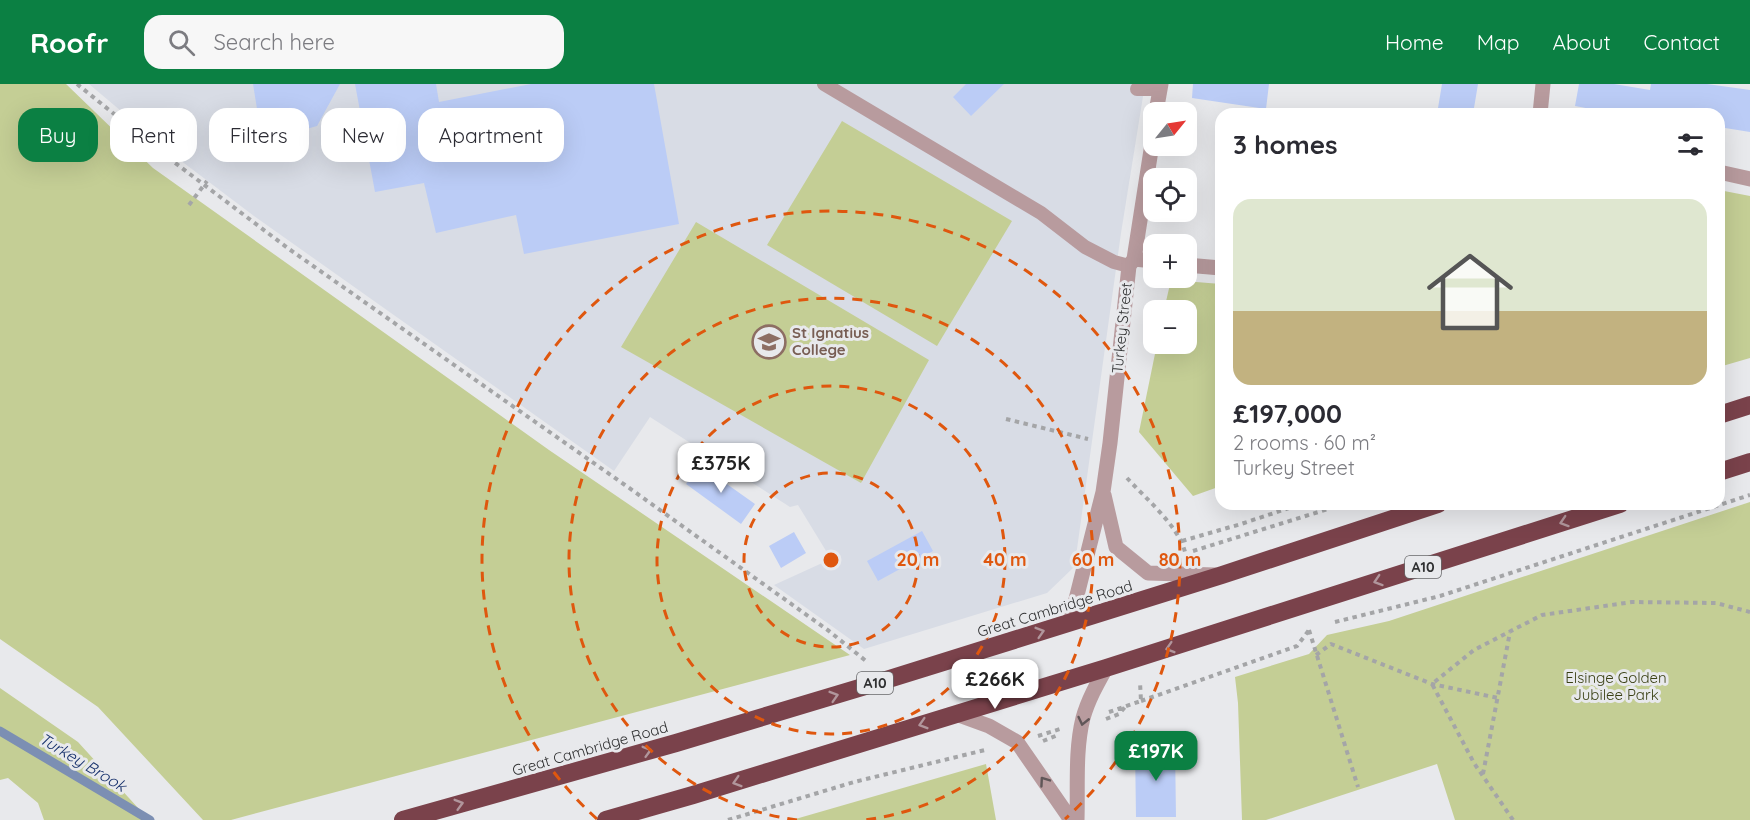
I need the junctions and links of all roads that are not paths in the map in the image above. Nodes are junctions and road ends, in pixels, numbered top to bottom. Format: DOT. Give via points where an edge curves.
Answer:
graph roads {
  1 [pos="824,84"];
  2 [pos="1543,84"];
  3 [pos="1160,86"];
  4 [pos="1137,89"];
  5 [pos="1158,102"];
  6 [pos="1541,108"];
  7 [pos="1150,156"];
  8 [pos="1725,173"];
  9 [pos="1750,178"];
  10 [pos="1143,261"];
  11 [pos="1131,262"];
  12 [pos="1197,266"];
  13 [pos="1215,267"];
  14 [pos="1750,405"];
  15 [pos="1725,413"];
  16 [pos="1750,462"];
  17 [pos="1725,470"];
  18 [pos="1103,492"];
  19 [pos="1420,510"];
  20 [pos="1601,510"];
  21 [pos="1222,575"];
  22 [pos="1070,622"];
  23 [pos="1106,668"];
  24 [pos="956,714"];
  25 [pos="403,820"];
  26 [pos="606,820"];
  27 [pos="1071,820"];
  28 [pos="1077,820"];
  1 -- 11 [label="lane" via="1041,213 1085,247 1099,255"];
  2 -- 6 [label="street"];
  3 -- 4 [label="lane"];
  3 -- 5 [label="street"];
  7 -- 11 [label="street, Turkey Street"];
  8 -- 9 [label="street"];
  10 -- 11 [label="street"];
  11 -- 18 [label="street, Turkey Street"];
  12 -- 13 [label="street"];
  14 -- 15 [label="highway"];
  16 -- 17 [label="highway"];
  18 -- 21 [label="street, Turkey Street" via="1116,548 1148,573"];
  18 -- 22 [label="street, Turkey Street"];
  19 -- 21 [label="highway, Great Cambridge Road / A10"];
  20 -- 23 [label="highway, A10, one-way"];
  21 -- 22 [label="highway, Great Cambridge Road / A10"];
  25 -- 22 [label="highway, Great Cambridge Road / A10, one-way" via="676,743"];
  23 -- 24 [label="highway, A10"];
  23 -- 28 [label="street, one-way" via="1083,720"];
  24 -- 26 [label="highway, A10, one-way"];
  27 -- 24 [label="street, one-way" via="1017,742"];
}
